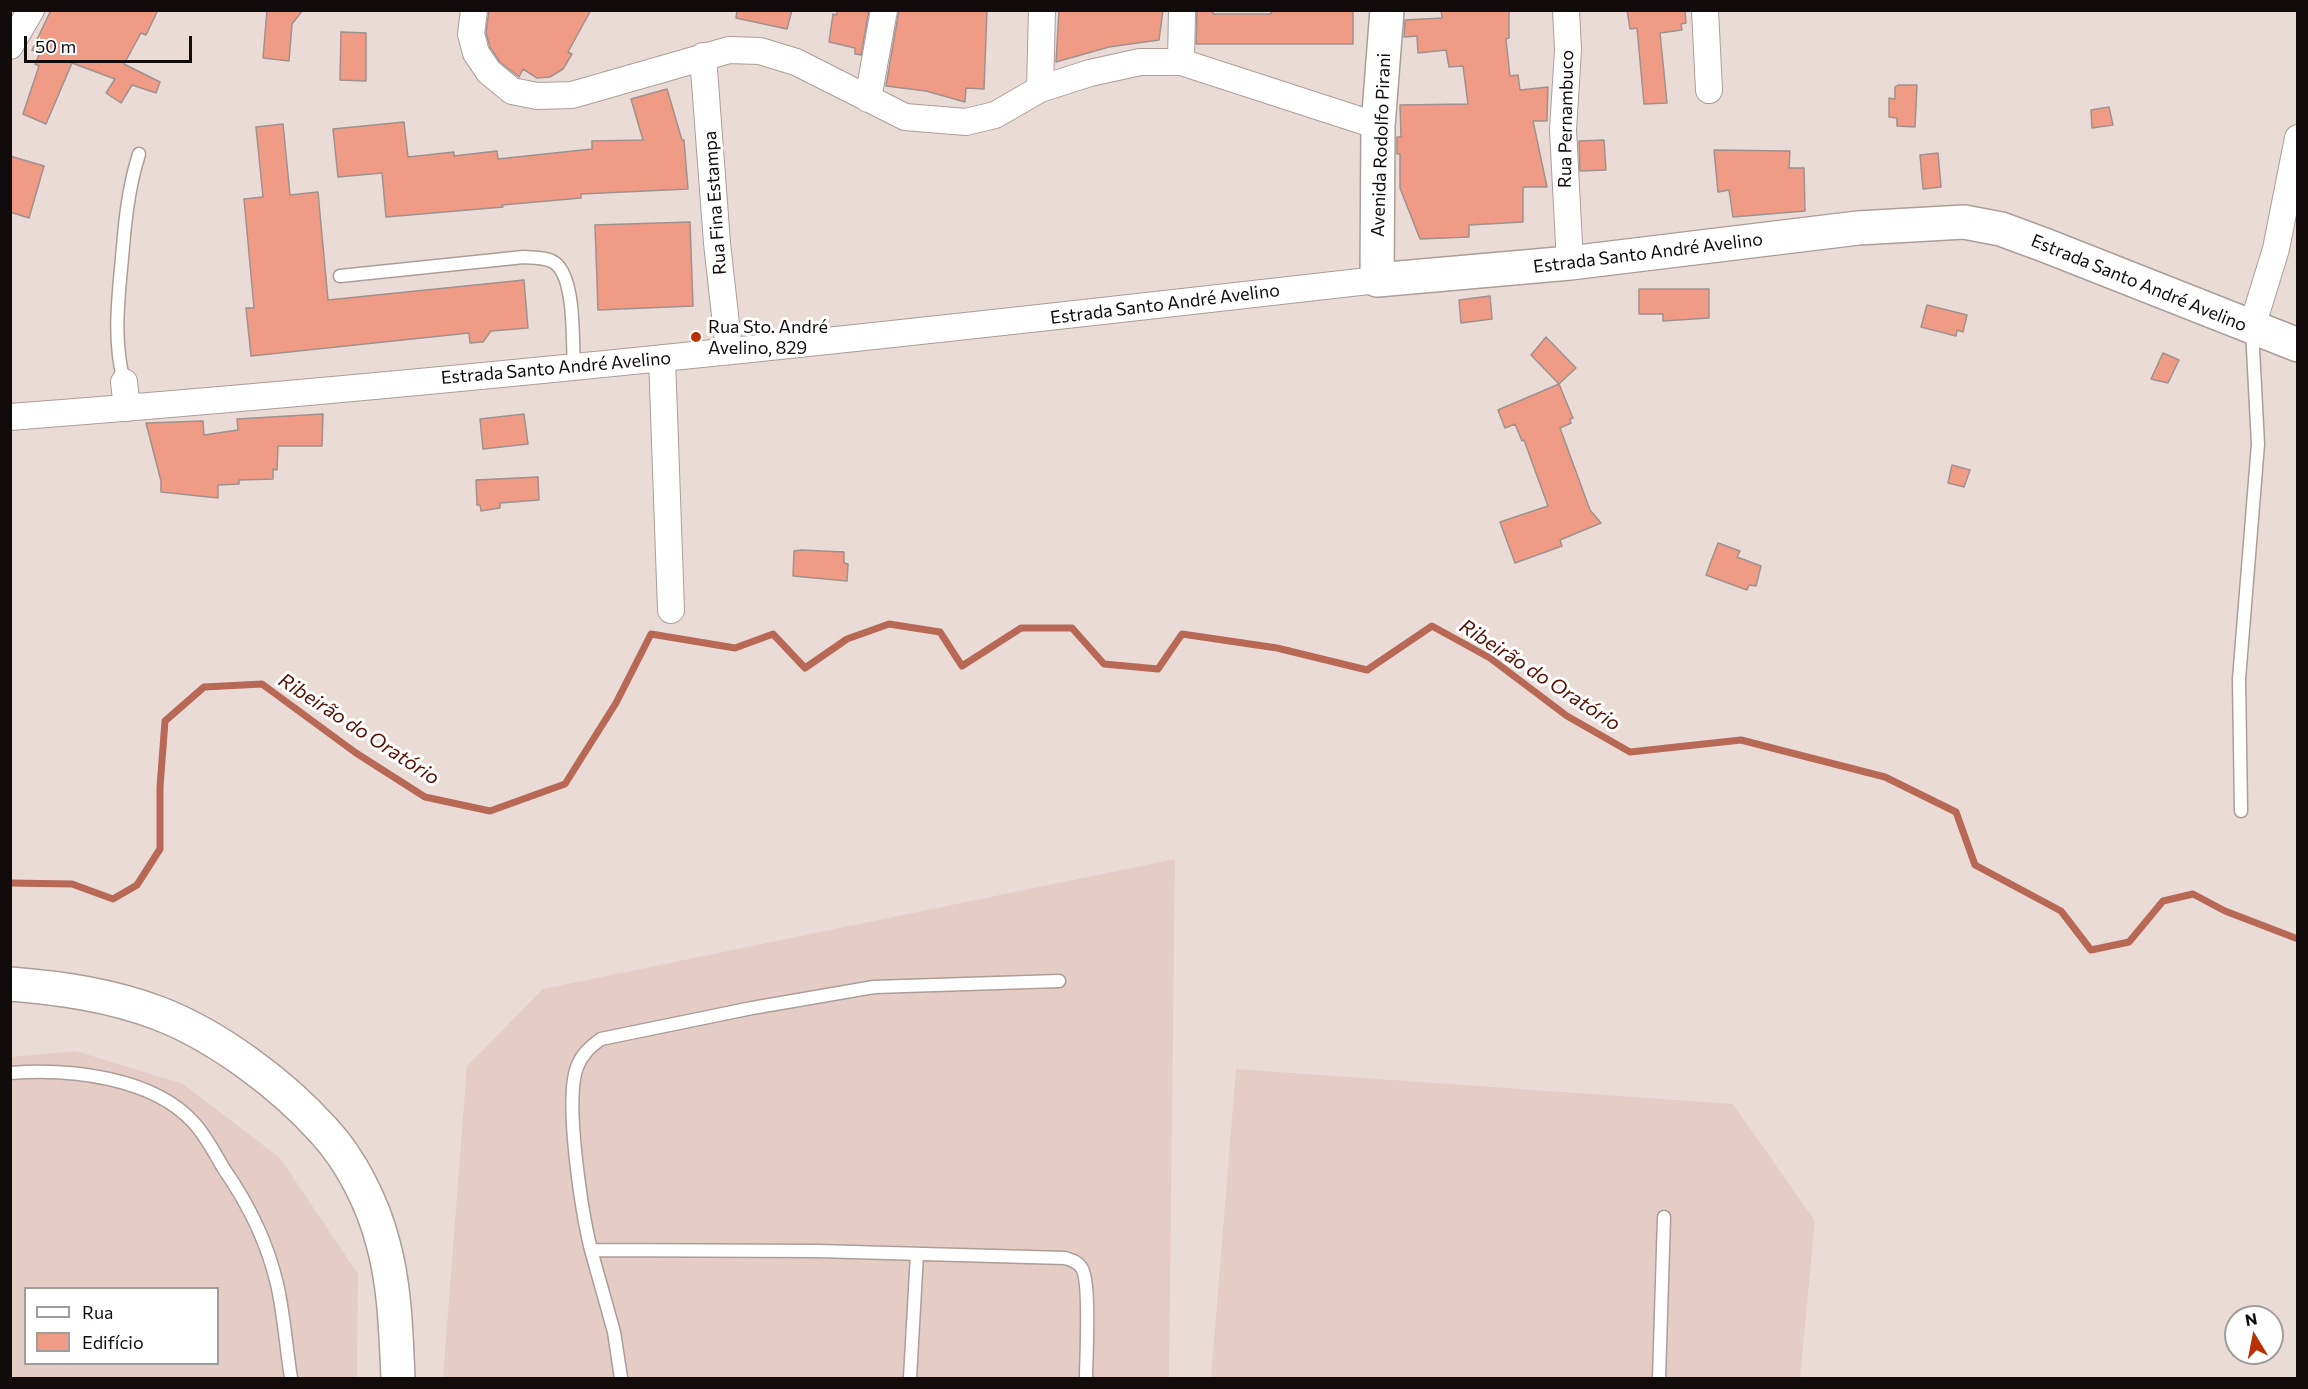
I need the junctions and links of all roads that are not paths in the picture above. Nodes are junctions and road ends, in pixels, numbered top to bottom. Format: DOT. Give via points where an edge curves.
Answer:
graph roads {
  1 [pos="31,10"];
  2 [pos="474,10"];
  3 [pos="884,10"];
  4 [pos="1042,10"];
  5 [pos="1182,10"];
  6 [pos="1387,10"];
  7 [pos="1566,10"];
  8 [pos="1705,10"];
  9 [pos="10,46"];
  10 [pos="703,56"];
  11 [pos="1181,62"];
  12 [pos="1040,89"];
  13 [pos="1709,90"];
  14 [pos="868,99"];
  15 [pos="1378,126"];
  16 [pos="2298,138"];
  17 [pos="139,154"];
  18 [pos="2295,170"];
  19 [pos="1570,263"];
  20 [pos="340,276"];
  21 [pos="1377,280"];
  22 [pos="2252,327"];
  23 [pos="2298,345"];
  24 [pos="729,351"];
  25 [pos="662,358"];
  26 [pos="574,368"];
  27 [pos="124,382"];
  28 [pos="127,408"];
  29 [pos="10,417"];
  30 [pos="671,610"];
  31 [pos="2241,811"];
  32 [pos="1059,981"];
  33 [pos="10,984"];
  34 [pos="10,1073"];
  35 [pos="1664,1217"];
  36 [pos="591,1250"];
  37 [pos="917,1254"];
  38 [pos="291,1378"];
  39 [pos="398,1378"];
  40 [pos="621,1378"];
  41 [pos="910,1378"];
  42 [pos="1086,1378"];
  43 [pos="1659,1378"];
  1 -- 9 [label="street"];
  2 -- 10 [label="street" via="471,34 482,63 512,91 529,95 573,95"];
  3 -- 14 [label="street"];
  4 -- 12 [label="street"];
  5 -- 11 [label="street"];
  6 -- 15 [label="main road, Avenida Rodolfo Pirani"];
  7 -- 19 [label="street, Rua Pernambuco" via="1569,50 1563,130"];
  8 -- 13 [label="street"];
  10 -- 14 [label="street" via="729,50 760,51 796,62"];
  10 -- 24 [label="street, Rua Fina Estampa"];
  11 -- 12 [label="street" via="1116,66"];
  11 -- 15 [label="street"];
  12 -- 14 [label="street" via="995,115 966,122 905,117"];
  15 -- 21 [label="main road, Avenida Rodolfo Pirani"];
  16 -- 18 [label="street"];
  17 -- 27 [label="lane" via="126,201 116,307"];
  18 -- 22 [label="street"];
  19 -- 21 [label="main road, Estrada Santo André Avelino"];
  19 -- 22 [label="main road, Estrada Santo André Avelino" via="1858,228 1964,222 2001,229"];
  20 -- 26 [label="lane" via="545,258 556,264 568,281"];
  21 -- 24 [label="street, Estrada Santo André Avelino"];
  22 -- 23 [label="main road, Estrada Santo André Avelino"];
  22 -- 31 [label="lane" via="2258,444 2239,679"];
  24 -- 25 [label="street, Estrada Santo André Avelino"];
  25 -- 26 [label="street, Estrada Santo André Avelino"];
  25 -- 30 [label="street"];
  26 -- 28 [label="street, Estrada Santo André Avelino"];
  27 -- 28 [label="street"];
  28 -- 29 [label="street, Estrada Santo André Avelino"];
  32 -- 36 [label="lane" via="874,987 601,1039 582,1055 574,1080 580,1203"];
  33 -- 39 [label="main road" via="105,997 178,1022 207,1036 252,1068 325,1132 360,1184 383,1243 396,1326"];
  34 -- 38 [label="lane" via="69,1072 113,1080 148,1092 194,1122 247,1202 268,1249 278,1286"];
  35 -- 43 [label="lane"];
  36 -- 37 [label="lane"];
  36 -- 40 [label="lane" via="614,1332"];
  37 -- 41 [label="lane"];
  37 -- 42 [label="lane" via="1065,1258 1076,1262 1083,1268 1086,1283"];
}
